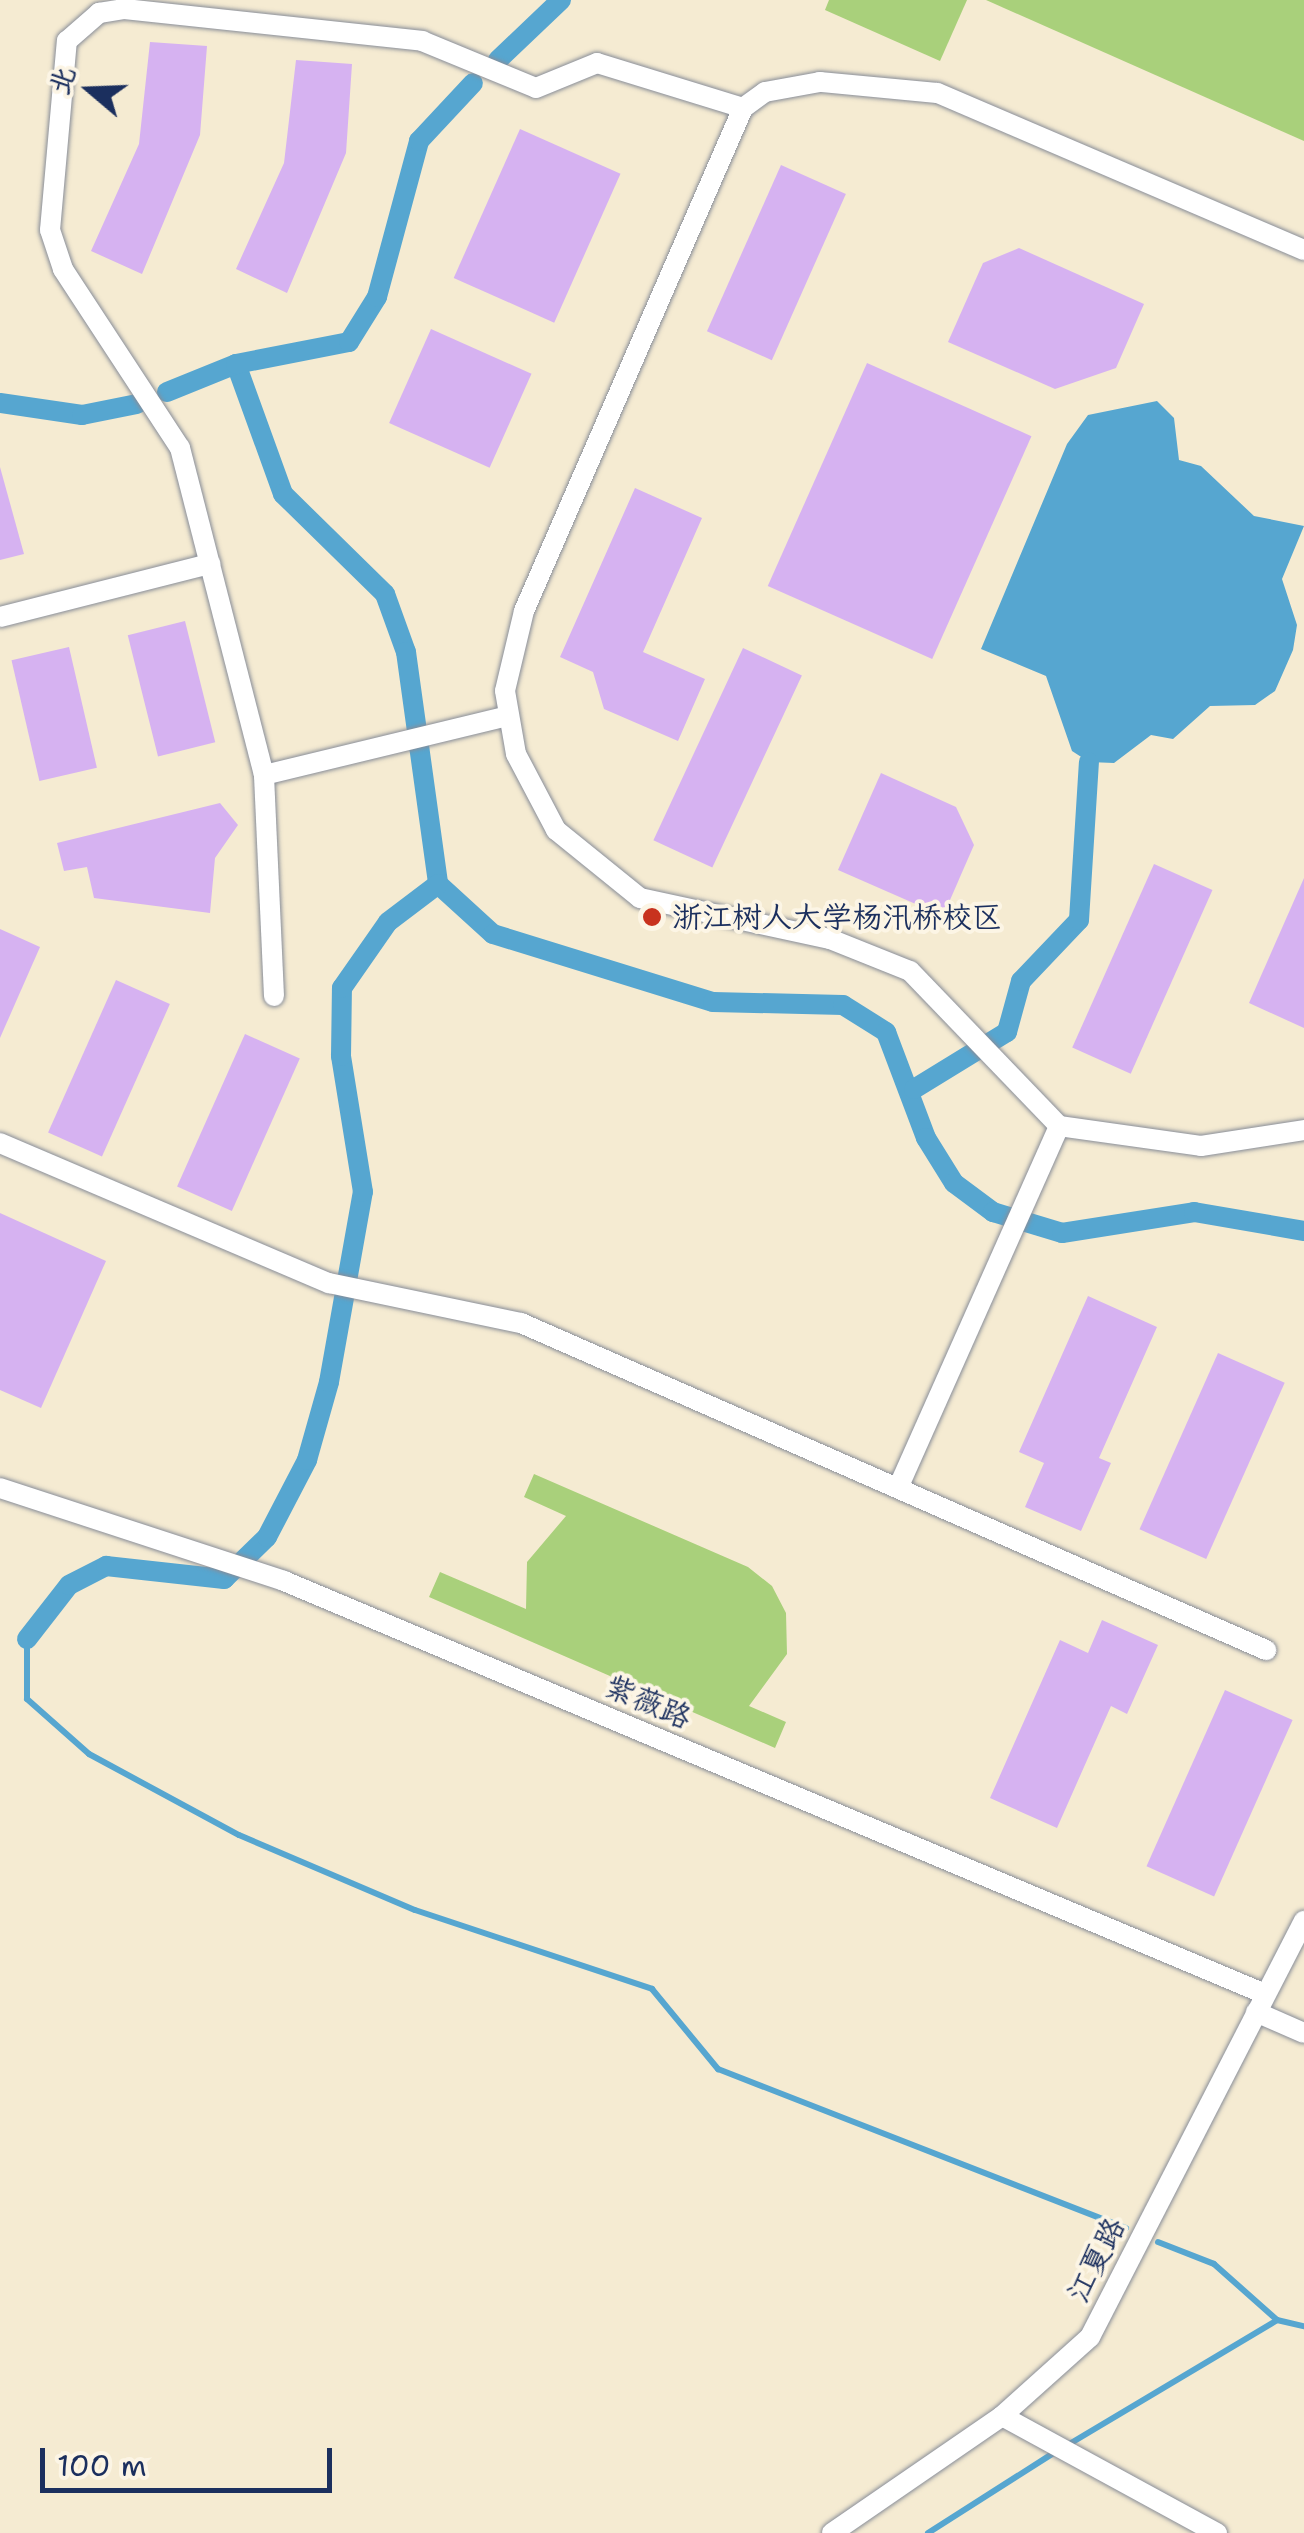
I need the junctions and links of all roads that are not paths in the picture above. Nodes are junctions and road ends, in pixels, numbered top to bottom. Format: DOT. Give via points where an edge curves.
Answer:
graph roads {
  1 [pos="743,108"];
  2 [pos="1304,250"];
  3 [pos="210,564"];
  4 [pos="0,617"];
  5 [pos="506,716"];
  6 [pos="264,775"];
  7 [pos="274,996"];
  8 [pos="1058,1126"];
  9 [pos="1304,1130"];
  10 [pos="0,1143"];
  11 [pos="0,1488"];
  12 [pos="898,1488"];
  13 [pos="1266,1650"];
  14 [pos="1304,1921"];
  15 [pos="1261,2003"];
  16 [pos="1304,2033"];
  17 [pos="1002,2416"];
  18 [pos="832,2533"];
  19 [pos="1217,2533"];
  1 -- 2 [label="street" via="765,92 820,82 937,93"];
  1 -- 3 [label="street" via="596,63 536,88 505,82 422,40 125,10 78,26 61,56 50,230 64,268 180,448"];
  1 -- 5 [label="street" via="524,612 508,655"];
  3 -- 4 [label="street"];
  3 -- 6 [label="street"];
  5 -- 6 [label="street"];
  5 -- 8 [label="street" via="537,800 595,867 640,898 830,938 910,971"];
  6 -- 7 [label="street"];
  8 -- 9 [label="street" via="1201,1146"];
  8 -- 12 [label="street"];
  10 -- 12 [label="street" via="329,1283 521,1322"];
  11 -- 15 [label="street, 紫薇路" via="284,1581"];
  12 -- 13 [label="street"];
  14 -- 15 [label="street, 江夏路"];
  15 -- 16 [label="street, 紫薇路"];
  15 -- 17 [label="street, 江夏路" via="1090,2337"];
  17 -- 18 [label="street, 江夏路"];
  17 -- 19 [label="street"];
}
